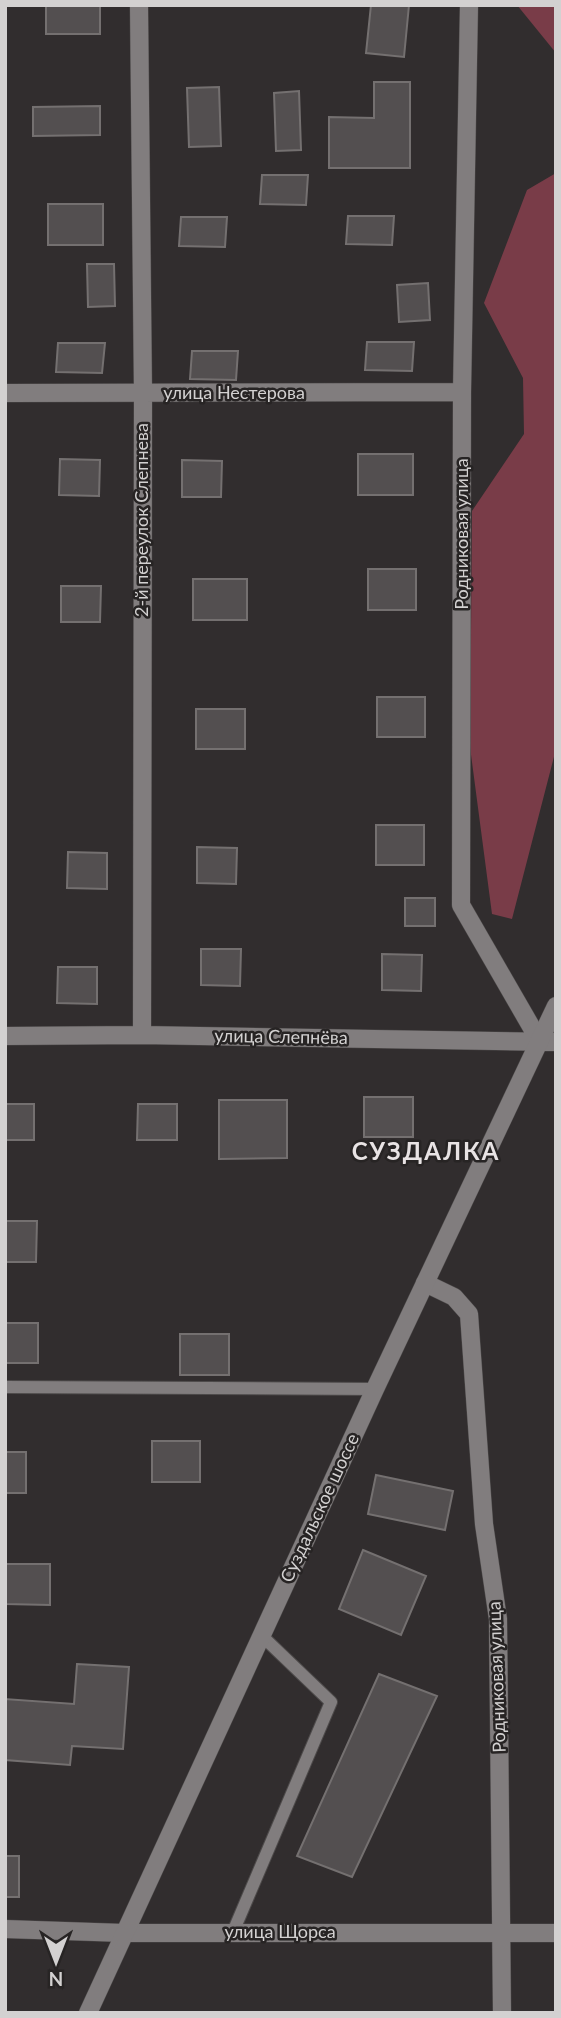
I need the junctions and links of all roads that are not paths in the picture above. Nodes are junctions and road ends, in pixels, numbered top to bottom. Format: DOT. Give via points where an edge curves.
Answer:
graph roads {
  1 [pos="139,5"];
  2 [pos="469,5"];
  3 [pos="462,392"];
  4 [pos="5,393"];
  5 [pos="142,393"];
  6 [pos="556,1006"];
  7 [pos="142,1035"];
  8 [pos="5,1036"];
  9 [pos="548,1042"];
  10 [pos="425,1283"];
  11 [pos="5,1387"];
  12 [pos="375,1389"];
  13 [pos="261,1635"];
  14 [pos="5,1929"];
  15 [pos="233,1932"];
  16 [pos="124,1933"];
  17 [pos="556,1933"];
  18 [pos="501,1934"];
  19 [pos="88,2013"];
  20 [pos="502,2013"];
  1 -- 5 [label="street, 2-й переулок Слепнева"];
  2 -- 3 [label="street, Родниковая улица"];
  3 -- 5 [label="street, улица Нестерова"];
  3 -- 9 [label="street, Родниковая улица" via="461,905"];
  4 -- 5 [label="street, улица Нестерова"];
  5 -- 7 [label="street, 2-й переулок Слепнева"];
  6 -- 9 [label="street, Суздальское шоссе"];
  7 -- 8 [label="street, улица Слепнёва"];
  7 -- 9 [label="street, улица Слепнёва"];
  9 -- 10 [label="street, Суздальское шоссе"];
  10 -- 12 [label="street, Суздальское шоссе"];
  10 -- 18 [label="street, Родниковая улица" via="454,1297 469,1314 484,1524 498,1619"];
  11 -- 12 [label="lane"];
  12 -- 13 [label="street, Суздальское шоссе"];
  13 -- 15 [label="lane" via="331,1702"];
  13 -- 16 [label="street, Суздальское шоссе"];
  14 -- 16 [label="street, улица Щорса"];
  15 -- 16 [label="street, улица Щорса"];
  15 -- 18 [label="street, улица Щорса"];
  16 -- 19 [label="street, Суздальское шоссе"];
  17 -- 18 [label="street, улица Щорса"];
  18 -- 20 [label="street, Родниковая улица"];
}
